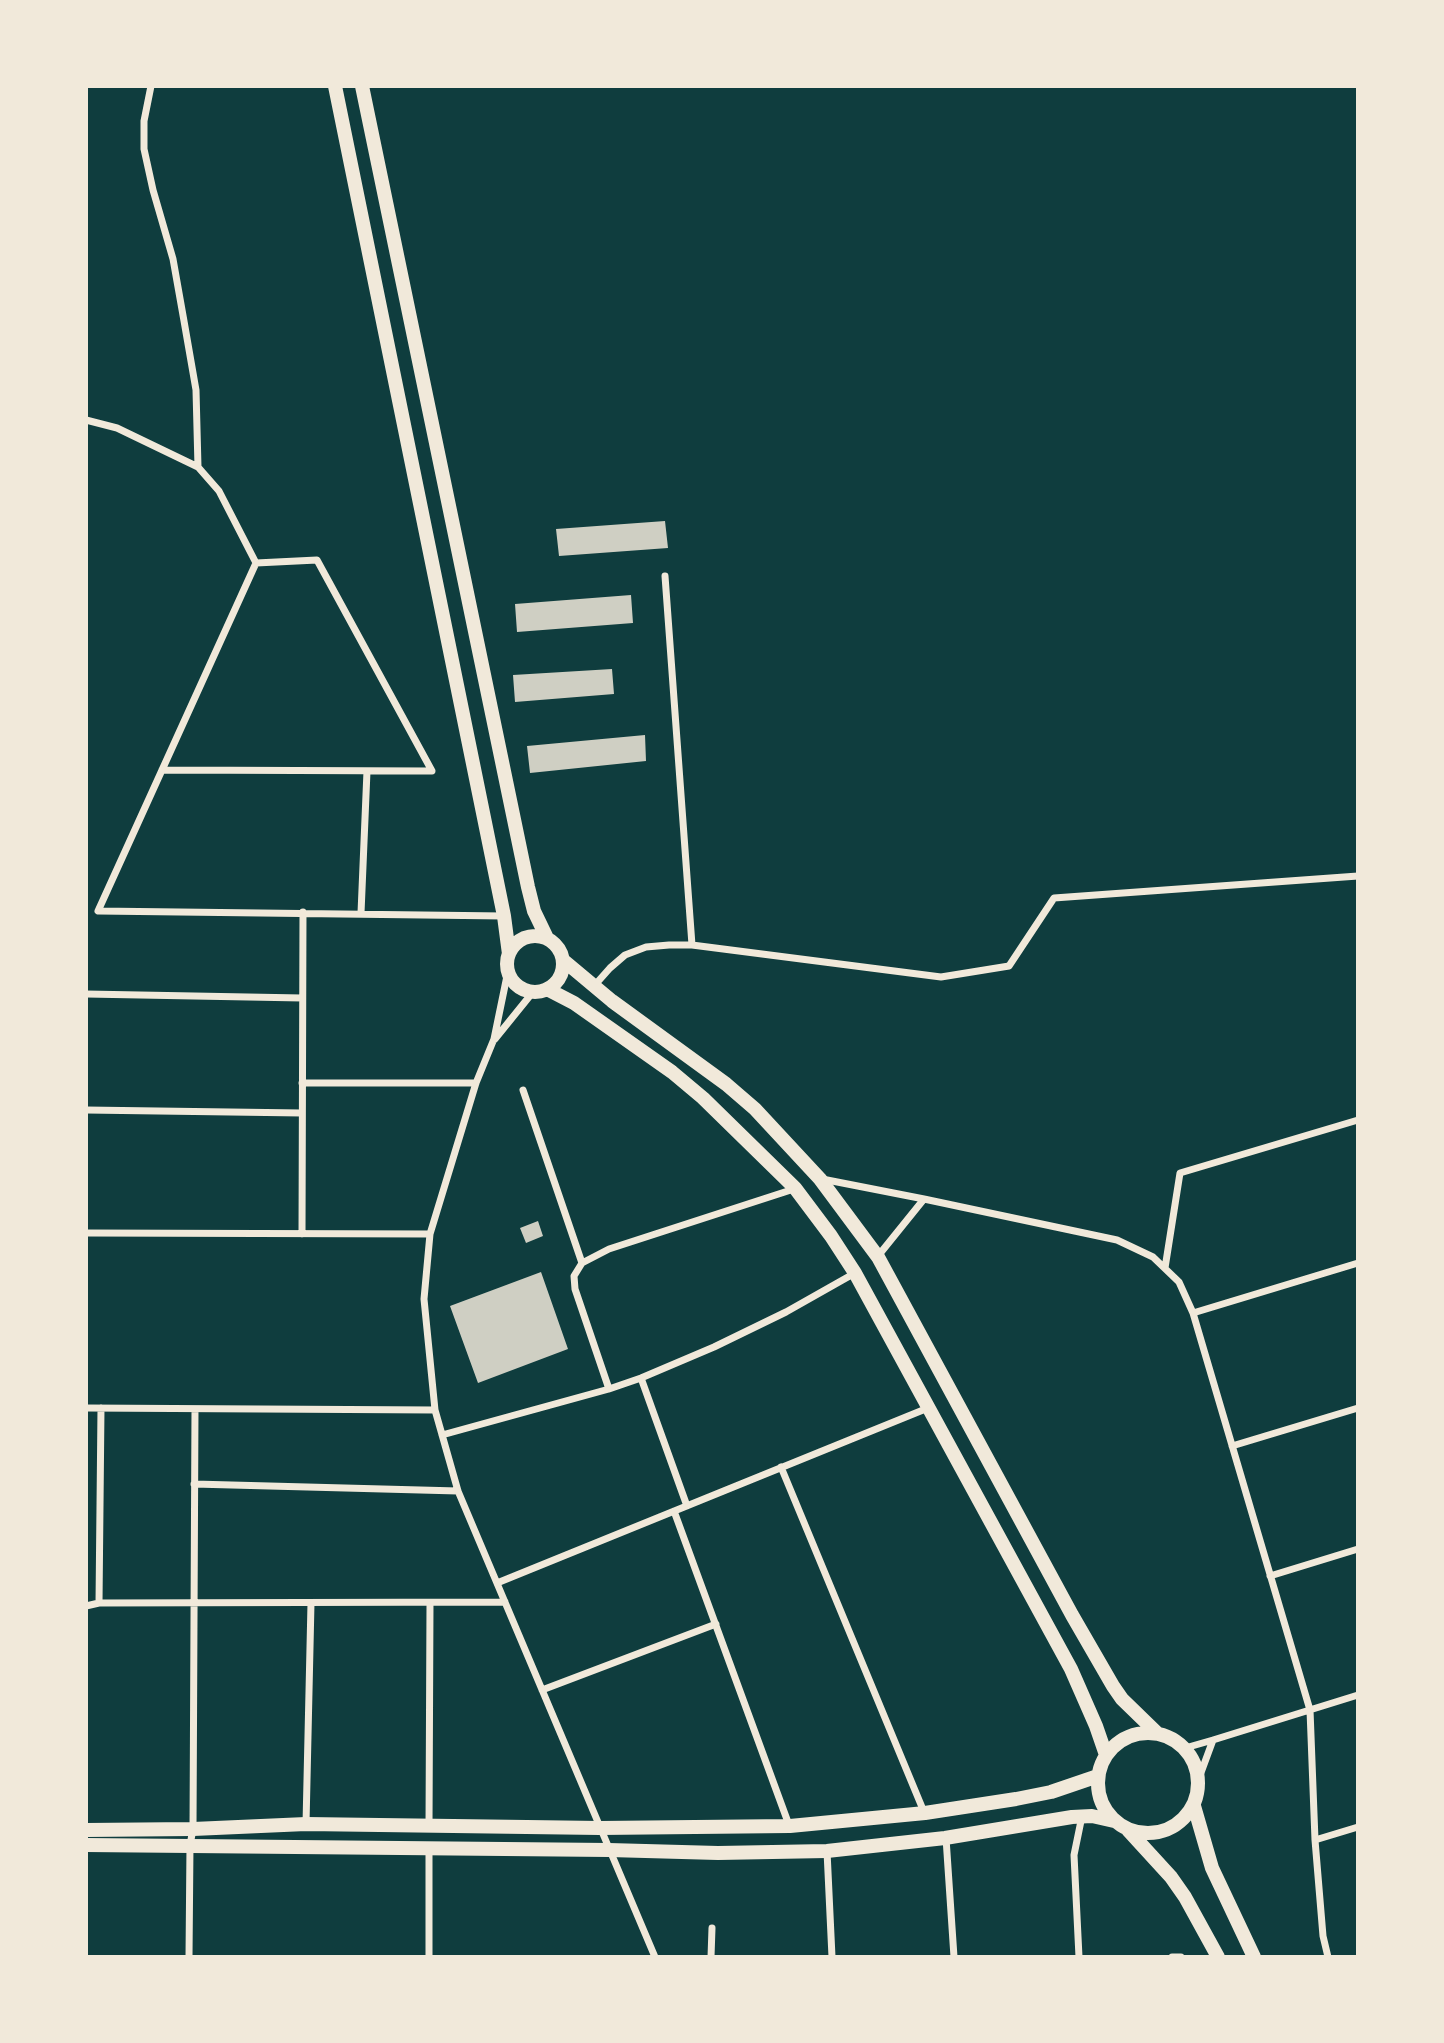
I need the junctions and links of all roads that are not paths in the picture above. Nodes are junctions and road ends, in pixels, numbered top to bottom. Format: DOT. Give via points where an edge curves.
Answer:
graph roads {
  1 [pos="151,86"];
  2 [pos="335,86"];
  3 [pos="362,86"];
  4 [pos="86,420"];
  5 [pos="198,467"];
  6 [pos="256,563"];
  7 [pos="665,576"];
  8 [pos="162,770"];
  9 [pos="366,771"];
  10 [pos="1358,876"];
  11 [pos="303,912"];
  12 [pos="361,912"];
  13 [pos="504,916"];
  14 [pos="547,938"];
  15 [pos="692,945"];
  16 [pos="509,954"];
  17 [pos="563,960"];
  18 [pos="508,971"];
  19 [pos="594,985"];
  20 [pos="540,991"];
  21 [pos="86,994"];
  22 [pos="303,998"];
  23 [pos="494,1039"];
  24 [pos="302,1083"];
  25 [pos="476,1083"];
  26 [pos="523,1090"];
  27 [pos="86,1110"];
  28 [pos="302,1113"];
  29 [pos="1358,1120"];
  30 [pos="820,1179"];
  31 [pos="795,1188"];
  32 [pos="924,1199"];
  33 [pos="86,1233"];
  34 [pos="302,1234"];
  35 [pos="430,1234"];
  36 [pos="878,1257"];
  37 [pos="582,1263"];
  38 [pos="1358,1263"];
  39 [pos="1165,1268"];
  40 [pos="855,1273"];
  41 [pos="1193,1313"];
  42 [pos="641,1378"];
  43 [pos="609,1389"];
  44 [pos="86,1408"];
  45 [pos="101,1408"];
  46 [pos="928,1408"];
  47 [pos="1358,1408"];
  48 [pos="195,1409"];
  49 [pos="435,1410"];
  50 [pos="442,1435"];
  51 [pos="1232,1446"];
  52 [pos="781,1467"];
  53 [pos="194,1484"];
  54 [pos="458,1491"];
  55 [pos="687,1506"];
  56 [pos="674,1511"];
  57 [pos="1358,1549"];
  58 [pos="1270,1576"];
  59 [pos="496,1583"];
  60 [pos="430,1602"];
  61 [pos="505,1602"];
  62 [pos="99,1603"];
  63 [pos="193,1603"];
  64 [pos="311,1603"];
  65 [pos="86,1605"];
  66 [pos="716,1624"];
  67 [pos="542,1690"];
  68 [pos="1358,1695"];
  69 [pos="1310,1710"];
  70 [pos="1157,1733"];
  71 [pos="1213,1740"];
  72 [pos="1185,1748"];
  73 [pos="1106,1755"];
  74 [pos="1098,1776"];
  75 [pos="1199,1778"];
  76 [pos="1194,1806"];
  77 [pos="925,1813"];
  78 [pos="1082,1816"];
  79 [pos="1114,1821"];
  80 [pos="306,1824"];
  81 [pos="429,1826"];
  82 [pos="790,1826"];
  83 [pos="1358,1826"];
  84 [pos="600,1828"];
  85 [pos="86,1829"];
  86 [pos="193,1829"];
  87 [pos="1128,1830"];
  88 [pos="946,1838"];
  89 [pos="1315,1840"];
  90 [pos="191,1845"];
  91 [pos="86,1846"];
  92 [pos="429,1847"];
  93 [pos="609,1850"];
  94 [pos="827,1851"];
  95 [pos="712,1928"];
  96 [pos="189,1957"];
  97 [pos="429,1957"];
  98 [pos="655,1957"];
  99 [pos="711,1957"];
  100 [pos="832,1957"];
  101 [pos="954,1957"];
  102 [pos="1079,1957"];
  103 [pos="1172,1957"];
  104 [pos="1181,1957"];
  105 [pos="1218,1957"];
  106 [pos="1254,1957"];
  107 [pos="1328,1957"];
  1 -- 5 [label="street" via="144,149 173,258 184,321 195,390"];
  2 -- 13 [label="main road"];
  3 -- 14 [label="main road" via="528,887"];
  4 -- 5 [label="street" via="117,428"];
  5 -- 6 [label="street" via="219,491"];
  6 -- 8 [label="street"];
  6 -- 9 [label="street" via="317,560 432,771"];
  7 -- 15 [label="street"];
  8 -- 9 [label="street"];
  8 -- 11 [label="street" via="98,911"];
  9 -- 12 [label="street"];
  10 -- 15 [label="street" via="1054,898 1009,967 942,978"];
  11 -- 12 [label="street"];
  11 -- 22 [label="street"];
  12 -- 13 [label="street"];
  13 -- 16 [label="main road"];
  14 -- 16 [label="main road" via="526,937 514,944"];
  14 -- 17 [label="main road" via="558,947"];
  15 -- 19 [label="street" via="646,947 625,956"];
  16 -- 18 [label="main road"];
  17 -- 19 [label="main road"];
  17 -- 20 [label="main road" via="562,974 553,986"];
  18 -- 20 [label="main road" via="514,983"];
  18 -- 23 [label="street"];
  19 -- 30 [label="main road" via="755,1109"];
  20 -- 23 [label="street"];
  20 -- 31 [label="main road" via="574,1003 672,1072"];
  21 -- 22 [label="street"];
  22 -- 24 [label="street"];
  23 -- 25 [label="street"];
  24 -- 25 [label="street"];
  24 -- 28 [label="street"];
  25 -- 35 [label="street"];
  26 -- 37 [label="street"];
  27 -- 28 [label="street"];
  28 -- 34 [label="street"];
  29 -- 39 [label="street" via="1180,1173"];
  30 -- 32 [label="street"];
  30 -- 36 [label="main road"];
  31 -- 37 [label="street" via="609,1249"];
  31 -- 40 [label="main road"];
  32 -- 36 [label="street"];
  32 -- 39 [label="street" via="1117,1240"];
  33 -- 34 [label="street"];
  34 -- 35 [label="street"];
  35 -- 49 [label="street" via="424,1299"];
  36 -- 70 [label="main road" via="1104,1672 1122,1699"];
  37 -- 43 [label="street" via="574,1276 575,1289"];
  38 -- 41 [label="street"];
  39 -- 41 [label="street" via="1179,1282"];
  40 -- 42 [label="street" via="714,1348"];
  40 -- 46 [label="main road"];
  41 -- 51 [label="street"];
  42 -- 43 [label="street"];
  42 -- 55 [label="street"];
  43 -- 50 [label="street"];
  44 -- 45 [label="street"];
  45 -- 48 [label="street"];
  45 -- 62 [label="street"];
  46 -- 52 [label="street"];
  46 -- 73 [label="main road" via="1071,1669"];
  47 -- 51 [label="street"];
  48 -- 49 [label="street"];
  48 -- 53 [label="street"];
  49 -- 50 [label="street"];
  50 -- 54 [label="street"];
  51 -- 58 [label="street"];
  52 -- 55 [label="street"];
  52 -- 77 [label="street"];
  53 -- 54 [label="street"];
  53 -- 63 [label="street"];
  54 -- 59 [label="street"];
  55 -- 56 [label="street"];
  56 -- 59 [label="street"];
  56 -- 66 [label="street"];
  57 -- 58 [label="street"];
  58 -- 69 [label="street"];
  59 -- 61 [label="street"];
  60 -- 61 [label="street"];
  60 -- 64 [label="street"];
  60 -- 81 [label="street"];
  61 -- 67 [label="street"];
  62 -- 63 [label="street"];
  62 -- 65 [label="street"];
  63 -- 64 [label="street"];
  63 -- 86 [label="street"];
  64 -- 80 [label="street"];
  66 -- 67 [label="street"];
  66 -- 82 [label="street"];
  67 -- 84 [label="street"];
  68 -- 69 [label="street"];
  69 -- 71 [label="street"];
  69 -- 89 [label="street"];
  70 -- 72 [label="main road"];
  70 -- 73 [label="main road" via="1129,1737"];
  71 -- 72 [label="street"];
  71 -- 75 [label="street"];
  72 -- 75 [label="main road"];
  73 -- 74 [label="main road"];
  74 -- 77 [label="main road" via="1028,1797"];
  74 -- 79 [label="main road" via="1103,1808"];
  75 -- 76 [label="main road"];
  76 -- 87 [label="main road" via="1168,1830 1149,1834"];
  76 -- 106 [label="main road" via="1212,1868"];
  77 -- 82 [label="main road"];
  78 -- 79 [label="main road"];
  78 -- 88 [label="main road"];
  78 -- 102 [label="street" via="1074,1855"];
  79 -- 87 [label="main road"];
  80 -- 81 [label="main road"];
  80 -- 86 [label="main road"];
  81 -- 84 [label="main road"];
  82 -- 84 [label="main road"];
  83 -- 89 [label="street"];
  84 -- 93 [label="street"];
  85 -- 86 [label="main road"];
  86 -- 90 [label="street"];
  87 -- 105 [label="main road" via="1171,1877"];
  88 -- 94 [label="main road"];
  88 -- 101 [label="street"];
  89 -- 107 [label="street"];
  90 -- 91 [label="main road"];
  90 -- 92 [label="main road"];
  90 -- 96 [label="street"];
  92 -- 93 [label="main road"];
  92 -- 97 [label="street"];
  93 -- 94 [label="main road"];
  93 -- 98 [label="street"];
  94 -- 100 [label="street"];
  95 -- 99 [label="street"];
  103 -- 104 [label="street"];
}
